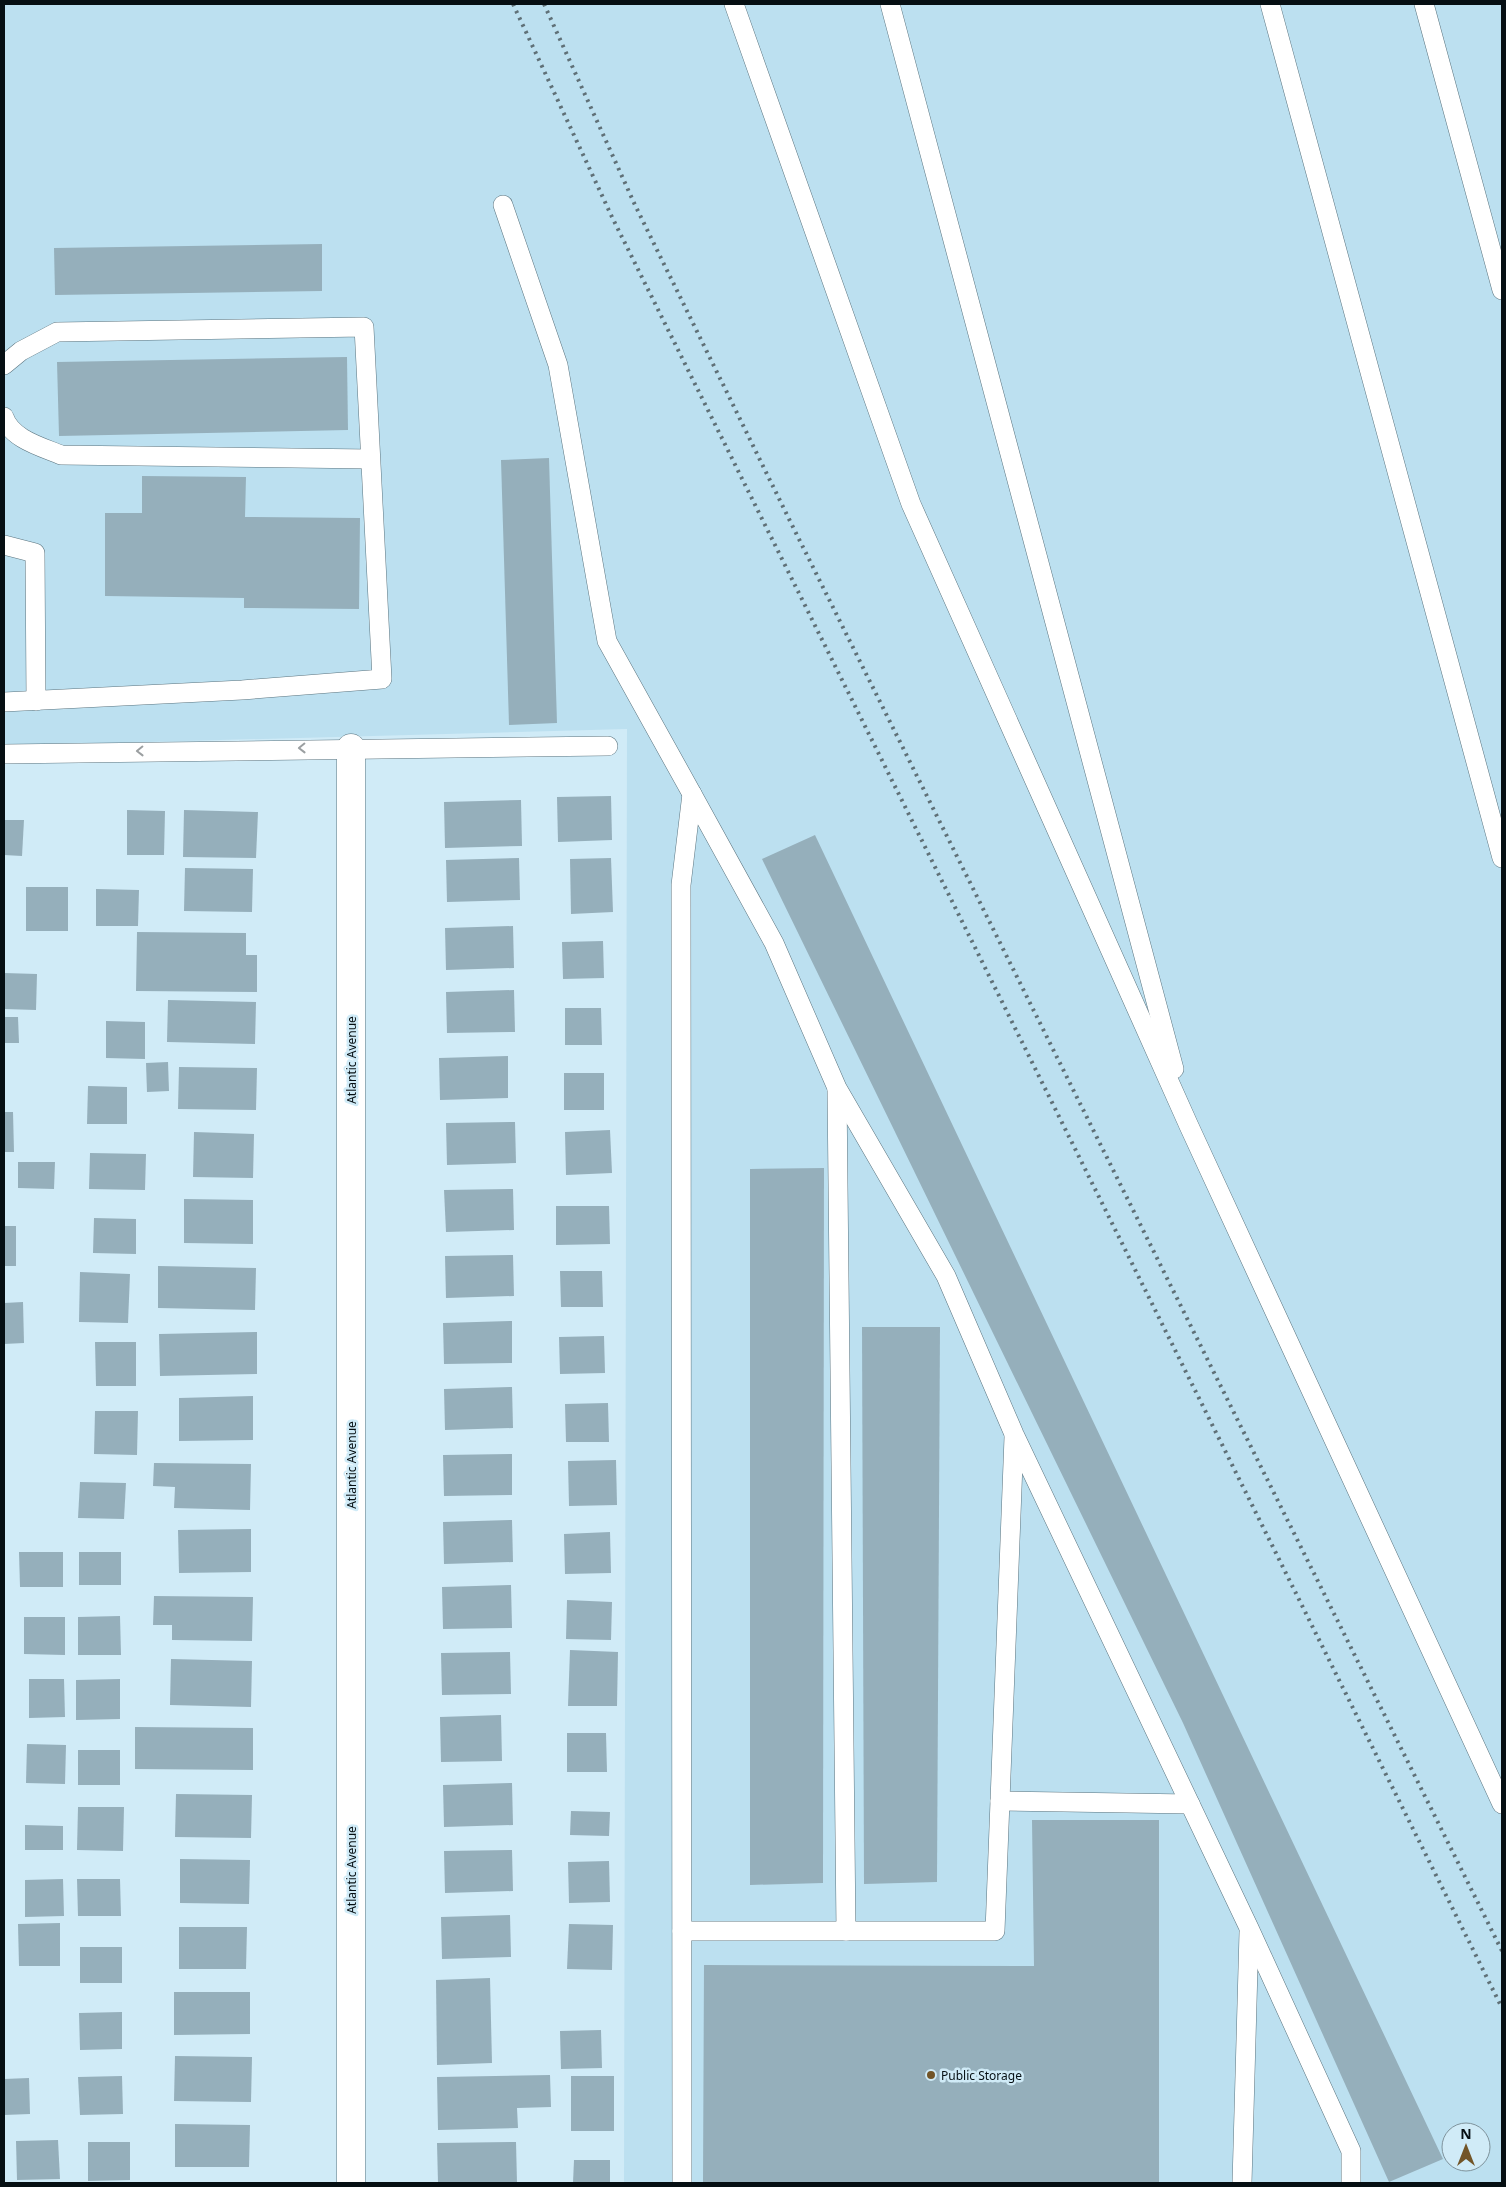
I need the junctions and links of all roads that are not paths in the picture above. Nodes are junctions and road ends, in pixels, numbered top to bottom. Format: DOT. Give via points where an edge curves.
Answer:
graph roads {
  1 [pos="734,4"];
  2 [pos="890,4"];
  3 [pos="1270,4"];
  4 [pos="1424,4"];
  5 [pos="503,205"];
  6 [pos="1502,290"];
  7 [pos="4,365"];
  8 [pos="4,417"];
  9 [pos="370,459"];
  10 [pos="4,545"];
  11 [pos="36,701"];
  12 [pos="4,702"];
  13 [pos="608,746"];
  14 [pos="351,748"];
  15 [pos="4,754"];
  16 [pos="692,794"];
  17 [pos="1502,858"];
  18 [pos="837,1088"];
  19 [pos="1189,1126"];
  20 [pos="1014,1434"];
  21 [pos="1000,1801"];
  22 [pos="1190,1804"];
  23 [pos="1502,1804"];
  24 [pos="1249,1928"];
  25 [pos="682,1931"];
  26 [pos="846,1932"];
  27 [pos="351,2183"];
  28 [pos="682,2183"];
  29 [pos="1242,2183"];
  30 [pos="1351,2183"];
  1 -- 19 [label="lane" via="911,504"];
  2 -- 19 [label="lane"];
  3 -- 17 [label="lane"];
  4 -- 6 [label="lane"];
  5 -- 16 [label="lane" via="558,365 607,641"];
  7 -- 9 [label="lane" via="20,352 57,332 364,327"];
  8 -- 9 [label="lane" via="7,427 61,455"];
  9 -- 11 [label="lane" via="382,679"];
  10 -- 11 [label="lane" via="35,552"];
  11 -- 12 [label="lane"];
  13 -- 14 [label="lane"];
  14 -- 15 [label="lane, one-way"];
  14 -- 27 [label="street, Atlantic Avenue"];
  16 -- 18 [label="lane" via="774,943"];
  16 -- 25 [label="lane" via="681,885"];
  18 -- 20 [label="lane" via="946,1276"];
  18 -- 26 [label="lane"];
  19 -- 23 [label="lane"];
  20 -- 21 [label="lane"];
  20 -- 22 [label="lane"];
  21 -- 22 [label="lane"];
  21 -- 26 [label="lane" via="995,1932"];
  22 -- 24 [label="lane"];
  24 -- 29 [label="lane"];
  24 -- 30 [label="lane" via="1351,2151"];
  25 -- 26 [label="lane"];
  25 -- 28 [label="lane"];
}
